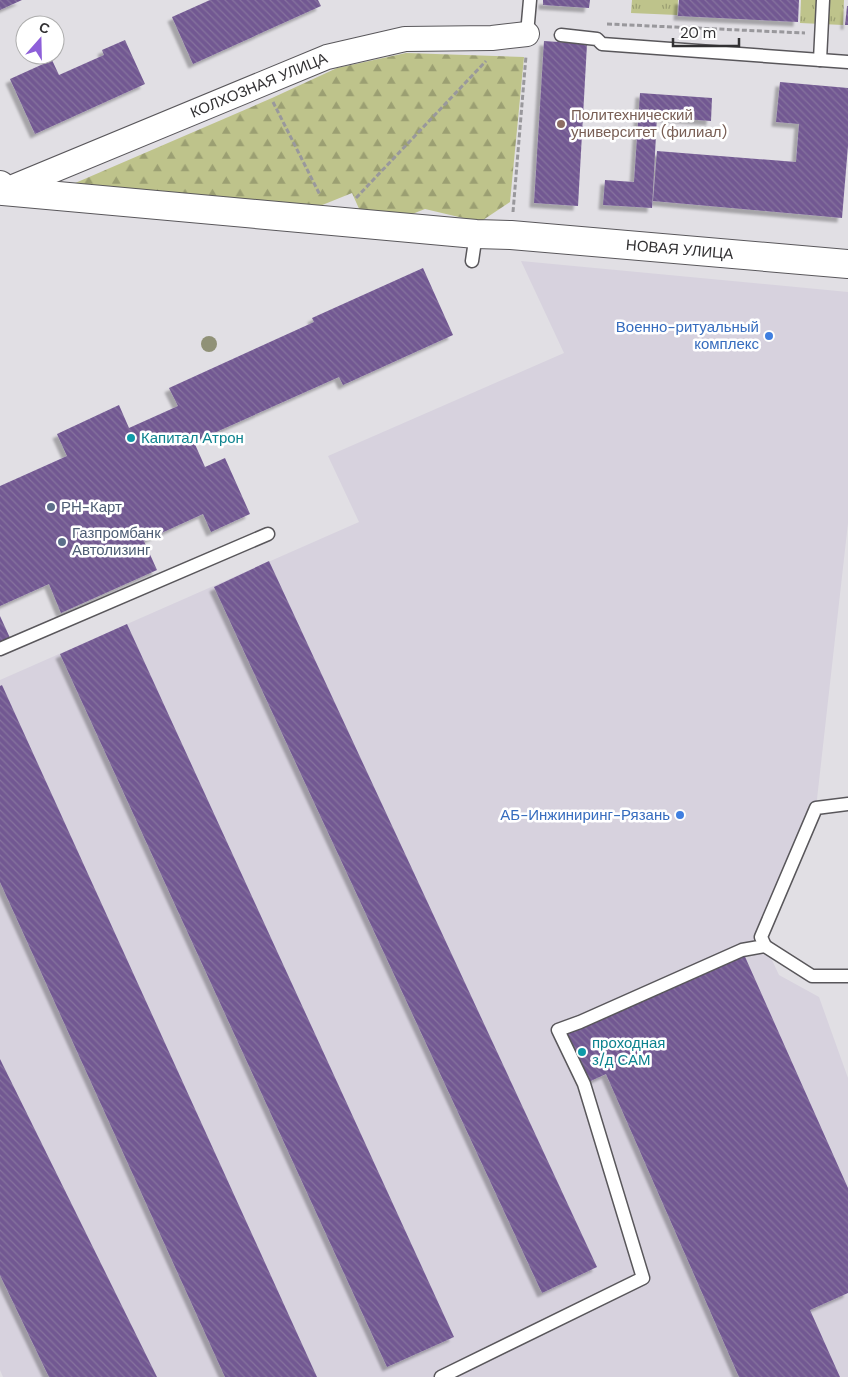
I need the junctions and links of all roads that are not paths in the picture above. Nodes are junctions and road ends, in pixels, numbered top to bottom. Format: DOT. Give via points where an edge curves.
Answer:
graph roads {
  1 [pos="530,0"];
  2 [pos="824,0"];
  3 [pos="528,34"];
  4 [pos="561,35"];
  5 [pos="820,60"];
  6 [pos="848,62"];
  7 [pos="1,189"];
  8 [pos="476,234"];
  9 [pos="511,235"];
  10 [pos="472,261"];
  11 [pos="848,264"];
  12 [pos="268,534"];
  13 [pos="0,649"];
  14 [pos="848,804"];
  15 [pos="765,946"];
  16 [pos="848,976"];
  17 [pos="442,1377"];
  1 -- 3 [label="lane"];
  2 -- 5 [label="lane"];
  3 -- 7 [label="street, КОЛХОЗНАЯ УЛИЦА" via="492,38 405,39 327,57"];
  4 -- 5 [label="lane" via="597,38 602,44"];
  5 -- 6 [label="lane"];
  7 -- 8 [label="street, КОЛХОЗНАЯ УЛИЦА"];
  8 -- 9 [label="street, КОЛХОЗНАЯ УЛИЦА"];
  8 -- 10 [label="lane"];
  9 -- 11 [label="street, НОВАЯ УЛИЦА"];
  12 -- 13 [label="lane"];
  14 -- 15 [label="lane" via="816,808 761,937"];
  15 -- 16 [label="lane" via="812,976"];
  15 -- 17 [label="lane" via="742,950 558,1030 584,1084 643,1278"];
}
